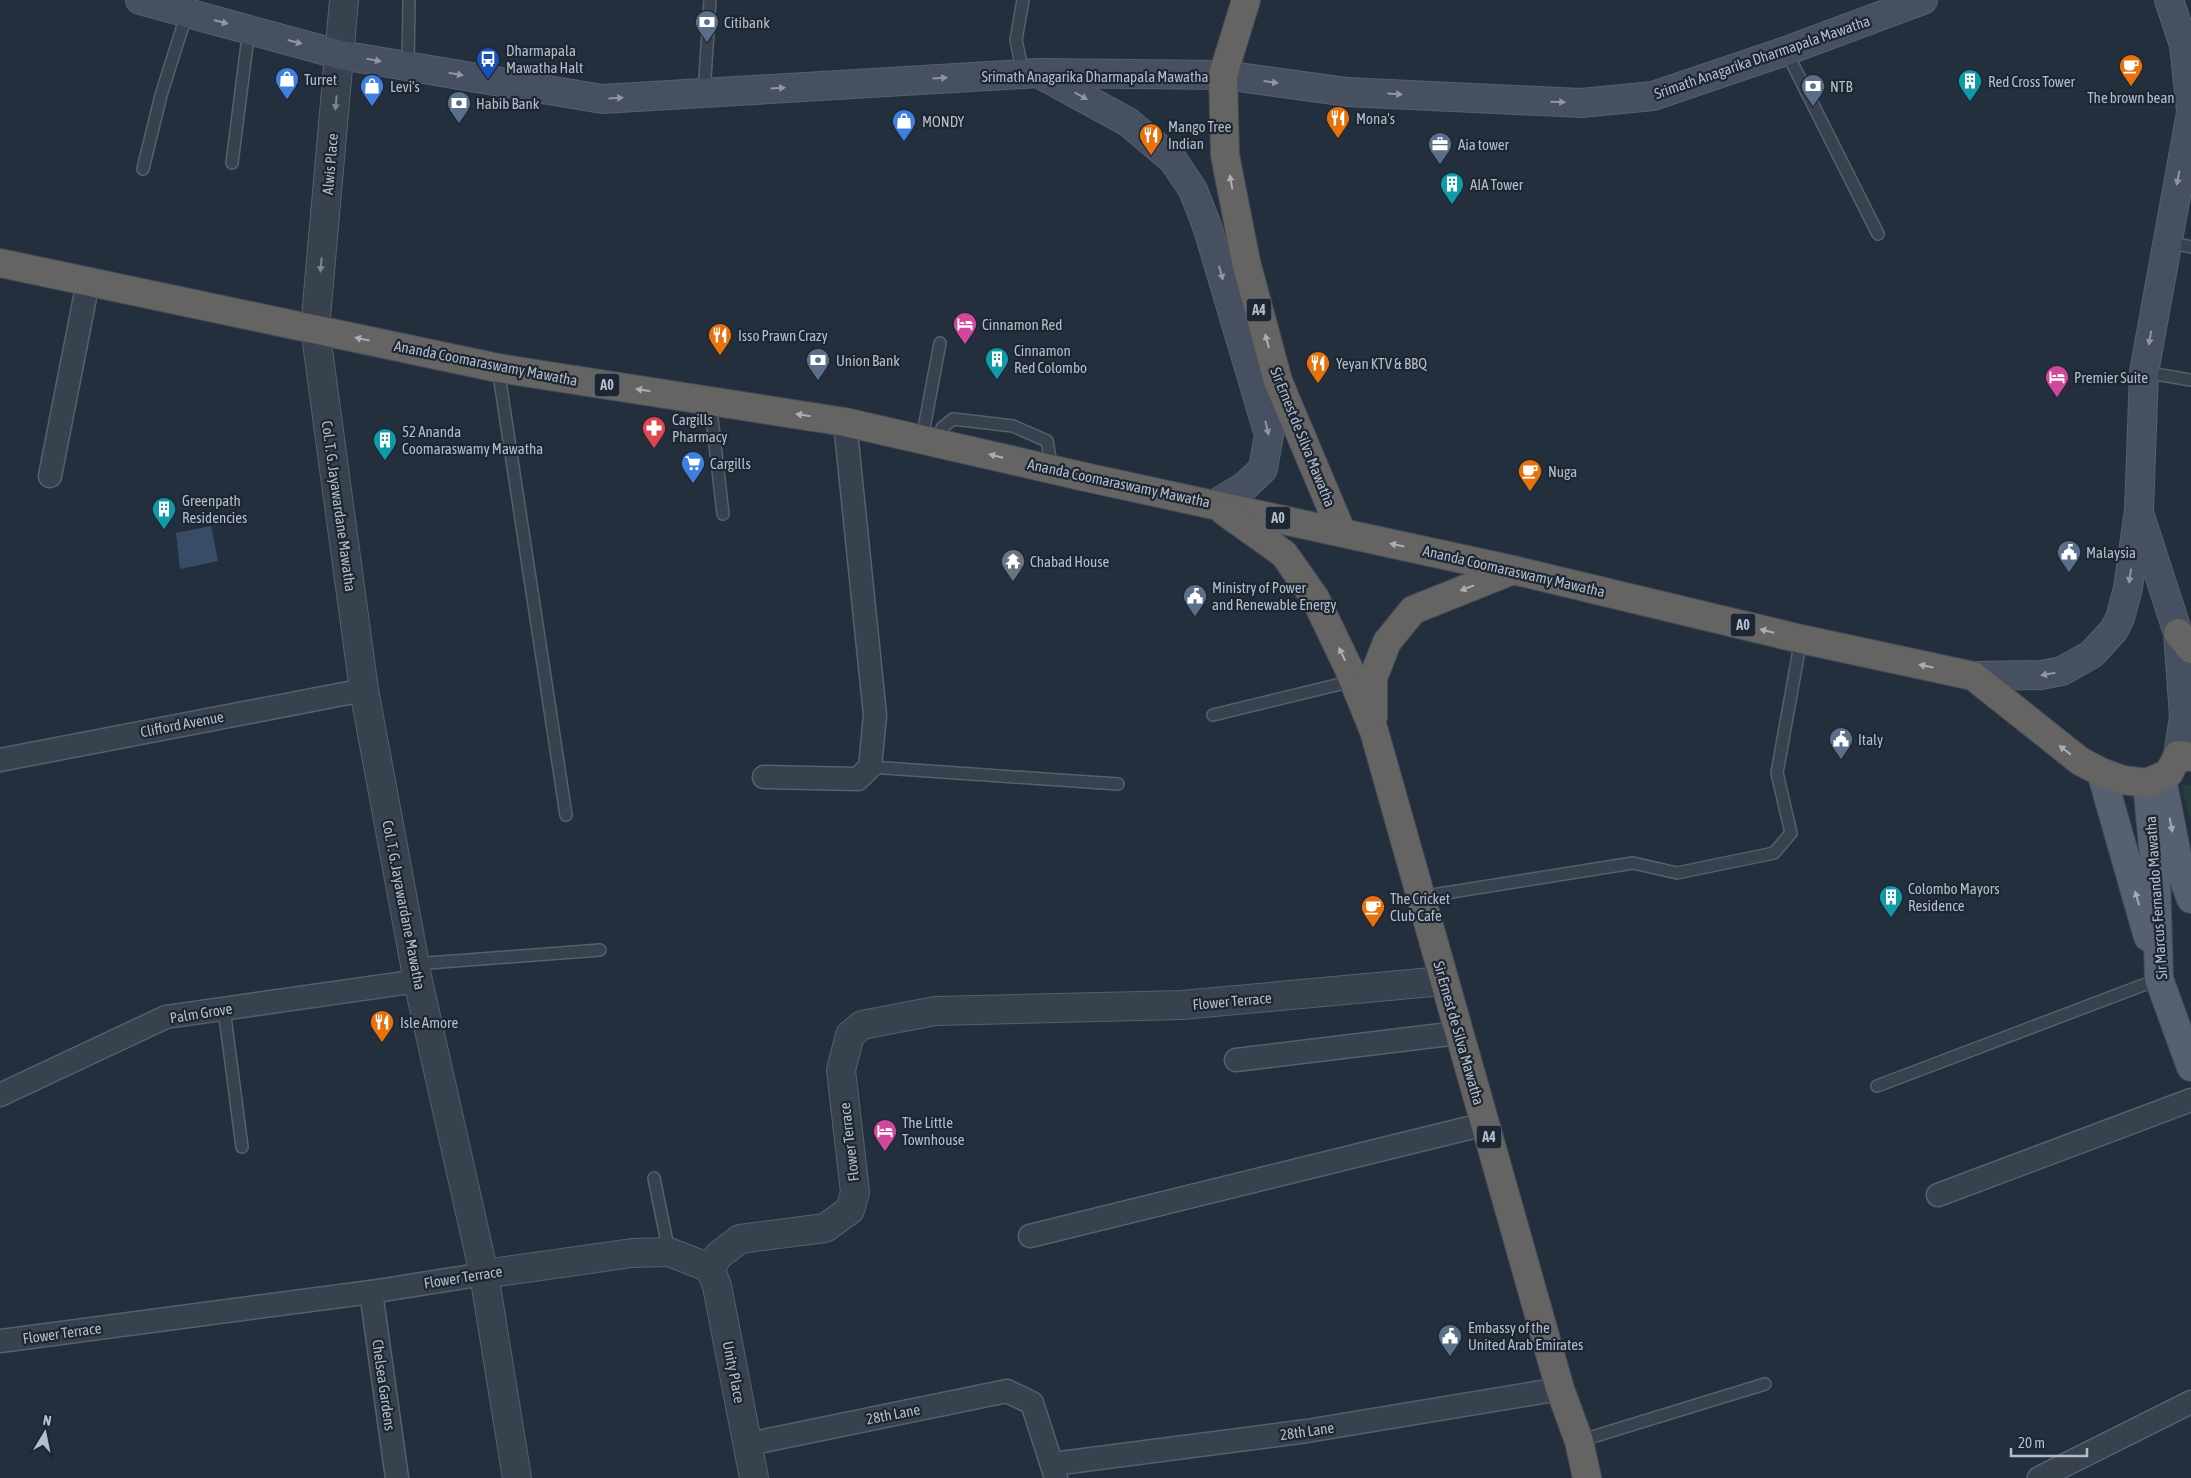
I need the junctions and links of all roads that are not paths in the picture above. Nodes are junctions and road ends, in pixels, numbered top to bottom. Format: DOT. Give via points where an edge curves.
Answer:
graph roads {
  1 [pos="140,0"];
  2 [pos="344,0"];
  3 [pos="408,0"];
  4 [pos="710,0"];
  5 [pos="1023,0"];
  6 [pos="1246,0"];
  7 [pos="1923,0"];
  8 [pos="2169,0"];
  9 [pos="187,13"];
  10 [pos="248,30"];
  11 [pos="1786,51"];
  12 [pos="341,55"];
  13 [pos="408,66"];
  14 [pos="1031,73"];
  15 [pos="1223,75"];
  16 [pos="704,93"];
  17 [pos="2191,112"];
  18 [pos="232,163"];
  19 [pos="143,169"];
  20 [pos="1878,234"];
  21 [pos="2179,244"];
  22 [pos="0,263"];
  23 [pos="88,282"];
  24 [pos="315,328"];
  25 [pos="940,343"];
  26 [pos="498,368"];
  27 [pos="2144,372"];
  28 [pos="2191,380"];
  29 [pos="710,401"];
  30 [pos="845,422"];
  31 [pos="930,441"];
  32 [pos="50,476"];
  33 [pos="1215,504"];
  34 [pos="2138,510"];
  35 [pos="723,514"];
  36 [pos="1342,532"];
  37 [pos="1513,570"];
  38 [pos="1801,639"];
  39 [pos="2185,641"];
  40 [pos="1974,676"];
  41 [pos="1353,681"];
  42 [pos="364,690"];
  43 [pos="1213,715"];
  44 [pos="1374,731"];
  45 [pos="2184,756"];
  46 [pos="0,760"];
  47 [pos="870,767"];
  48 [pos="2101,772"];
  49 [pos="764,777"];
  50 [pos="2154,780"];
  51 [pos="1118,784"];
  52 [pos="566,815"];
  53 [pos="1420,897"];
  54 [pos="2191,899"];
  55 [pos="600,950"];
  56 [pos="416,972"];
  57 [pos="2159,979"];
  58 [pos="1443,981"];
  59 [pos="224,1009"];
  60 [pos="1458,1033"];
  61 [pos="1236,1060"];
  62 [pos="2191,1067"];
  63 [pos="1877,1086"];
  64 [pos="0,1095"];
  65 [pos="2191,1100"];
  66 [pos="1485,1124"];
  67 [pos="242,1147"];
  68 [pos="654,1178"];
  69 [pos="1938,1195"];
  70 [pos="1030,1236"];
  71 [pos="669,1252"];
  72 [pos="710,1268"];
  73 [pos="484,1274"];
  74 [pos="371,1292"];
  75 [pos="0,1341"];
  76 [pos="1765,1384"];
  77 [pos="1560,1390"];
  78 [pos="2191,1402"];
  79 [pos="1578,1442"];
  80 [pos="749,1444"];
  81 [pos="1054,1471"];
  82 [pos="397,1478"];
  83 [pos="517,1478"];
  84 [pos="754,1478"];
  85 [pos="1587,1478"];
  86 [pos="2039,1478"];
  1 -- 9 [label="main road, Srimath Anagarika Dharmapala Mawatha"];
  2 -- 12 [label="street, Alwis Place"];
  3 -- 13 [label="lane"];
  4 -- 16 [label="lane"];
  5 -- 14 [label="lane" via="1016,40"];
  6 -- 15 [label="highway, A4"];
  7 -- 11 [label="main road, Srimath Anagarika Dharmapala Mawatha"];
  8 -- 17 [label="main road" via="2184,46"];
  9 -- 10 [label="main road, Srimath Anagarika Dharmapala Mawatha, one-way"];
  9 -- 19 [label="lane"];
  10 -- 12 [label="main road, Srimath Anagarika Dharmapala Mawatha, one-way"];
  10 -- 18 [label="lane"];
  15 -- 11 [label="main road, Srimath Anagarika Dharmapala Mawatha, one-way" via="1346,92 1581,103 1653,96"];
  11 -- 20 [label="lane"];
  12 -- 13 [label="main road, Srimath Anagarika Dharmapala Mawatha, one-way"];
  12 -- 24 [label="street, Alwis Place, one-way"];
  13 -- 16 [label="main road, Srimath Anagarika Dharmapala Mawatha, one-way" via="602,99"];
  14 -- 15 [label="main road, Srimath Anagarika Dharmapala Mawatha"];
  16 -- 14 [label="main road, Srimath Anagarika Dharmapala Mawatha, one-way"];
  14 -- 33 [label="main road, one-way" via="1128,122 1173,160 1192,190 1207,226 1269,435 1263,469 1245,486"];
  36 -- 15 [label="highway, Sir Ernest de Silva Mawatha / A4, one-way" via="1278,381 1246,262 1226,155"];
  17 -- 21 [label="main road, one-way"];
  21 -- 27 [label="main road, one-way"];
  22 -- 23 [label="highway, Ananda Coomaraswamy Mawatha / A0"];
  23 -- 24 [label="highway, Ananda Coomaraswamy Mawatha / A0"];
  23 -- 32 [label="street"];
  26 -- 24 [label="highway, Ananda Coomaraswamy Mawatha / A0, one-way"];
  24 -- 42 [label="street, Col. T. G. Jayawardane Mawatha"];
  25 -- 31 [label="lane"];
  29 -- 26 [label="highway, Ananda Coomaraswamy Mawatha / A0, one-way"];
  26 -- 52 [label="lane"];
  27 -- 28 [label="lane"];
  27 -- 34 [label="main road"];
  30 -- 29 [label="highway, Ananda Coomaraswamy Mawatha / A0, one-way"];
  29 -- 35 [label="lane"];
  30 -- 31 [label="highway, Ananda Coomaraswamy Mawatha / A0"];
  30 -- 47 [label="street" via="874,715"];
  31 -- 33 [label="highway, Ananda Coomaraswamy Mawatha / A0"];
  33 -- 36 [label="highway, Ananda Coomaraswamy Mawatha / A0"];
  41 -- 33 [label="highway, Sir Ernest de Silva Mawatha / A4, one-way" via="1320,608 1284,554"];
  34 -- 39 [label="main road"];
  34 -- 40 [label="main road, one-way" via="2125,605 2106,641 2092,654 2062,671 2041,675"];
  37 -- 36 [label="highway, Ananda Coomaraswamy Mawatha / A0, one-way"];
  38 -- 37 [label="highway, Ananda Coomaraswamy Mawatha / A0, one-way"];
  37 -- 44 [label="highway, Sir Ernest de Silva Mawatha / A4, one-way" via="1413,610 1387,642 1373,678"];
  40 -- 38 [label="highway, Ananda Coomaraswamy Mawatha / A0, one-way"];
  38 -- 53 [label="lane" via="1778,773 1791,833 1774,853 1677,873 1633,863"];
  39 -- 45 [label="main road"];
  48 -- 40 [label="highway, Ananda Coomaraswamy Mawatha / A0, one-way" via="2080,761"];
  41 -- 43 [label="lane"];
  41 -- 44 [label="highway, Sir Ernest de Silva Mawatha / A4"];
  42 -- 46 [label="street, Clifford Avenue"];
  42 -- 56 [label="street, Col. T. G. Jayawardane Mawatha"];
  44 -- 53 [label="highway, Sir Ernest de Silva Mawatha / A4"];
  45 -- 50 [label="highway" via="2170,772"];
  47 -- 49 [label="street" via="858,779"];
  47 -- 51 [label="lane"];
  48 -- 50 [label="highway, Ananda Coomaraswamy Mawatha / A0" via="2122,780"];
  57 -- 48 [label="main road, one-way"];
  50 -- 54 [label="main road, Sir Marcus Fernando Mawatha, one-way"];
  50 -- 57 [label="main road, Sir Marcus Fernando Mawatha"];
  53 -- 58 [label="highway, Sir Ernest de Silva Mawatha / A4"];
  55 -- 56 [label="lane"];
  56 -- 59 [label="street, Palm Grove"];
  56 -- 73 [label="street, Col. T. G. Jayawardane Mawatha"];
  57 -- 62 [label="main road, Sir Marcus Fernando Mawatha"];
  57 -- 63 [label="lane"];
  58 -- 60 [label="highway, Sir Ernest de Silva Mawatha / A4"];
  58 -- 72 [label="street, Flower Terrace" via="1182,1005 935,1011 862,1025 850,1035 841,1070 855,1192 850,1210 825,1228 740,1239 719,1254"];
  59 -- 64 [label="street, Palm Grove" via="166,1017"];
  59 -- 67 [label="lane"];
  60 -- 61 [label="street"];
  60 -- 66 [label="highway, Sir Ernest de Silva Mawatha / A4"];
  65 -- 69 [label="street"];
  66 -- 70 [label="street"];
  66 -- 77 [label="highway, Sir Ernest de Silva Mawatha / A4"];
  68 -- 71 [label="lane"];
  71 -- 72 [label="street, Flower Terrace"];
  71 -- 73 [label="street, Flower Terrace" via="632,1253"];
  72 -- 80 [label="street, Unity Place" via="717,1286"];
  73 -- 74 [label="street, Flower Terrace"];
  73 -- 83 [label="street, Col. T. G. Jayawardane Mawatha"];
  74 -- 75 [label="street, Flower Terrace"];
  74 -- 82 [label="street, Chelsea Gardens"];
  76 -- 79 [label="lane"];
  77 -- 79 [label="highway, Sir Ernest de Silva Mawatha / A4"];
  77 -- 81 [label="street, 28th Lane"];
  78 -- 86 [label="street"];
  79 -- 85 [label="highway, Sir Ernest de Silva Mawatha / A4"];
  80 -- 81 [label="street, 28th Lane" via="1007,1391 1032,1403"];
  80 -- 84 [label="street, Unity Place"];
}
